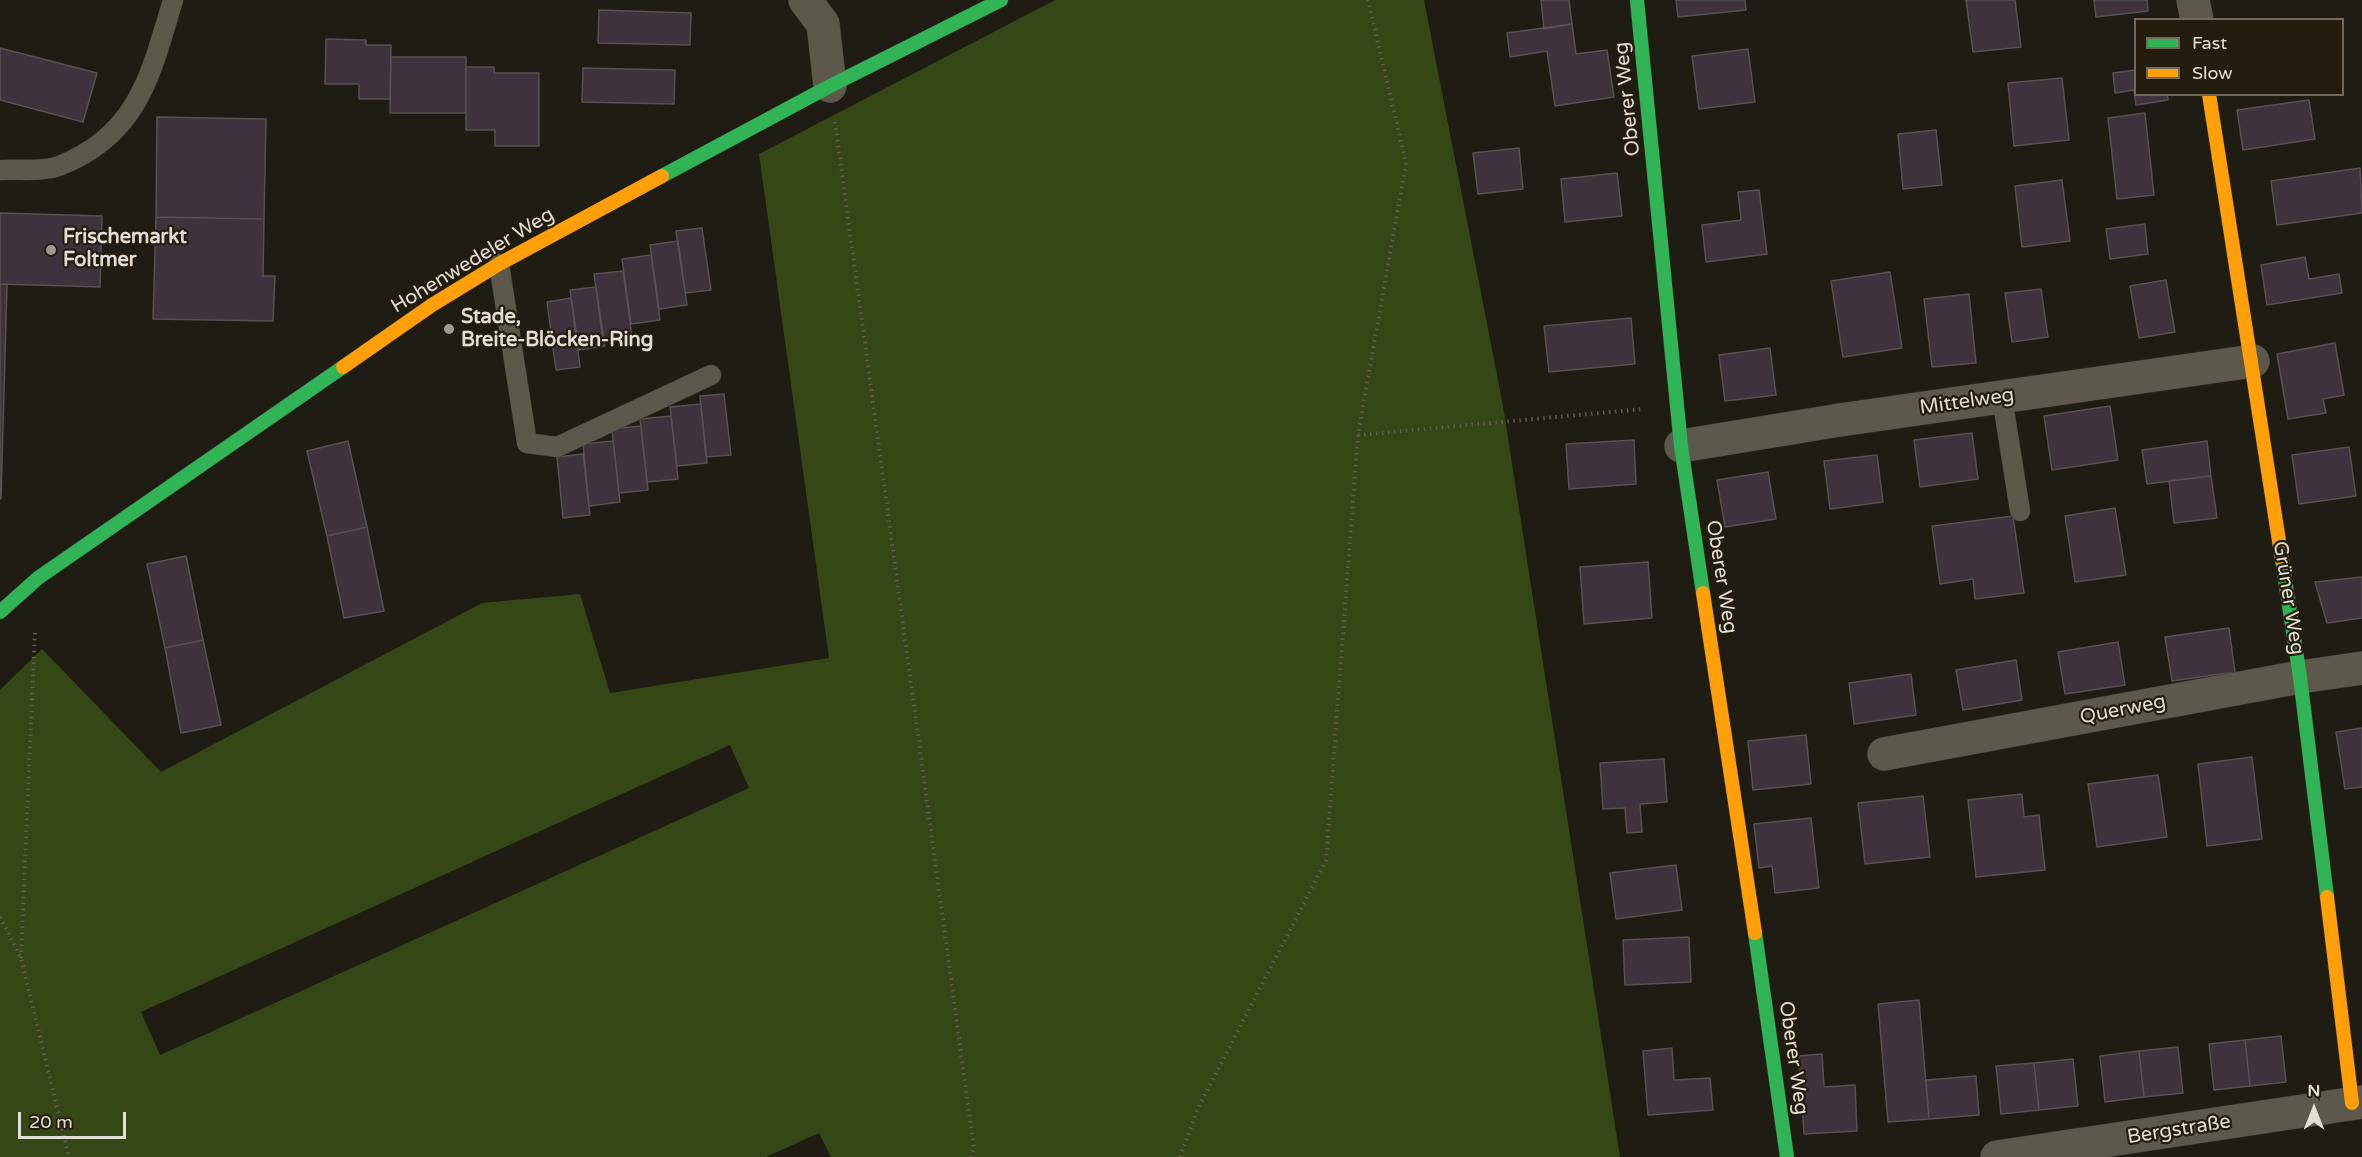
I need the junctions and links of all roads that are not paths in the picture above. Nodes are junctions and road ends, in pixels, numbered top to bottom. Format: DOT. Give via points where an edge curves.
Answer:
graph roads {
  1 [pos="172,0"];
  2 [pos="805,0"];
  3 [pos="1001,0"];
  4 [pos="1637,0"];
  5 [pos="2193,0"];
  6 [pos="2196,18"];
  7 [pos="830,86"];
  8 [pos="2209,96"];
  9 [pos="0,170"];
  10 [pos="499,264"];
  11 [pos="2253,361"];
  12 [pos="711,375"];
  13 [pos="2002,397"];
  14 [pos="1681,446"];
  15 [pos="2019,511"];
  16 [pos="0,612"];
  17 [pos="2362,668"];
  18 [pos="2300,677"];
  19 [pos="1884,754"];
  20 [pos="2357,1103"];
  21 [pos="1787,1157"];
  22 [pos="1999,1157"];
  1 -- 9 [label="lane" via="151,75 129,117 98,145 58,167"];
  2 -- 7 [label="street" via="823,24"];
  3 -- 7 [label="street, Hohenwedeler Weg"];
  4 -- 14 [label="street, Oberer Weg"];
  5 -- 6 [label="street"];
  7 -- 10 [label="street, Hohenwedeler Weg"];
  8 -- 11 [label="street, Grüner Weg"];
  10 -- 12 [label="lane" via="527,443 557,447"];
  10 -- 16 [label="street, Hohenwedeler Weg" via="432,305 38,578"];
  11 -- 13 [label="street, Mittelweg"];
  11 -- 18 [label="street, Grüner Weg"];
  13 -- 14 [label="street, Mittelweg"];
  13 -- 15 [label="lane"];
  14 -- 21 [label="street, Oberer Weg"];
  17 -- 18 [label="street, Querweg"];
  18 -- 19 [label="street, Querweg"];
  18 -- 20 [label="street, Grüner Weg"];
  20 -- 22 [label="street, Bergstraße"];
}
